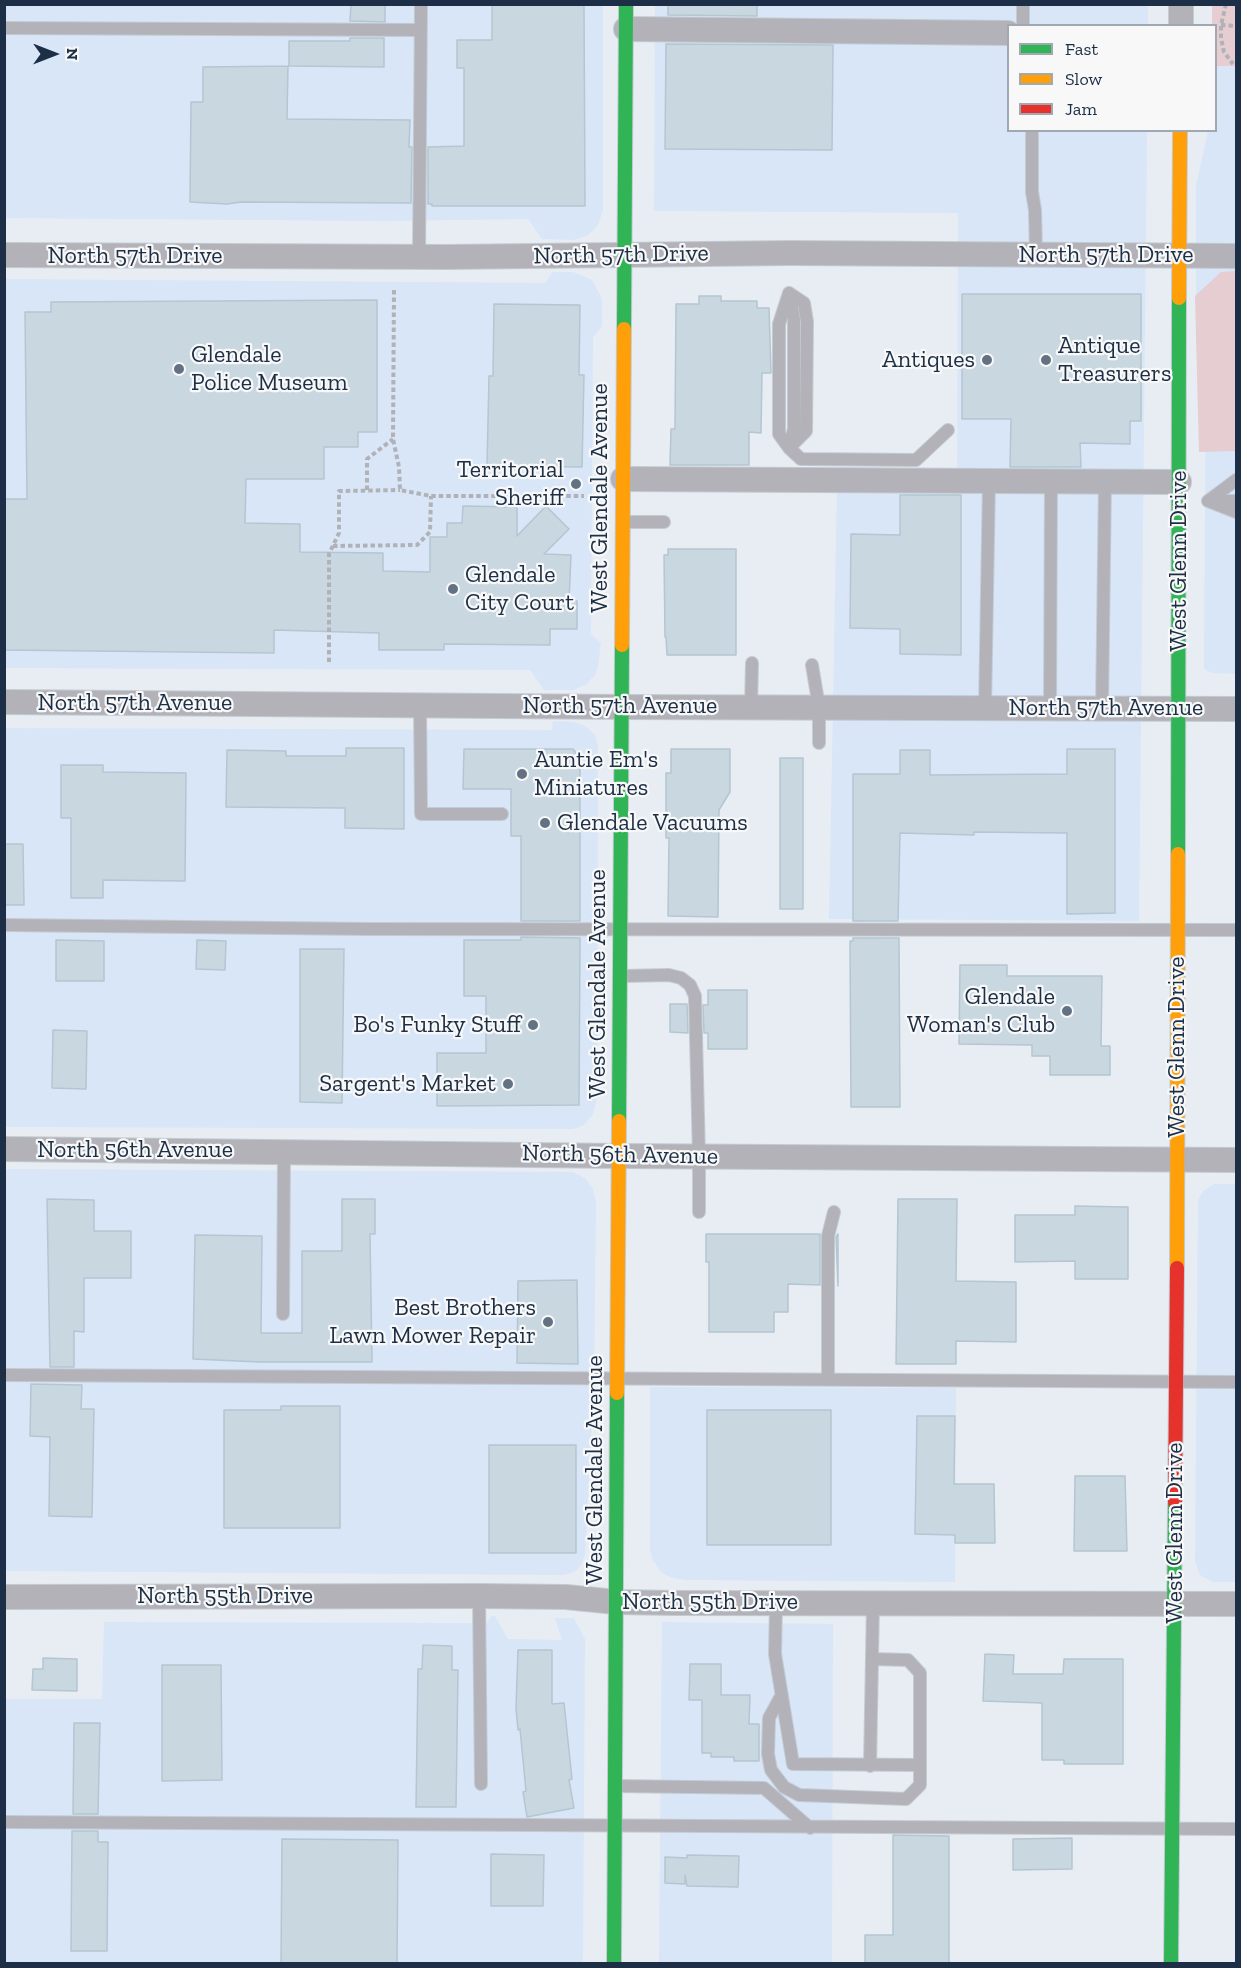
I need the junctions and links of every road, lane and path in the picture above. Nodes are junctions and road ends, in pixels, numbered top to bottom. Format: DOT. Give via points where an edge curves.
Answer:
graph roads {
  1 [pos="421,4"];
  2 [pos="626,4"];
  3 [pos="1023,4"];
  4 [pos="1181,4"];
  5 [pos="1226,4"];
  6 [pos="1023,24"];
  7 [pos="1181,24"];
  8 [pos="1221,25"];
  9 [pos="1236,26"];
  10 [pos="4,27"];
  11 [pos="626,29"];
  12 [pos="420,30"];
  13 [pos="1007,33"];
  14 [pos="1233,64"];
  15 [pos="1032,132"];
  16 [pos="1180,132"];
  17 [pos="4,255"];
  18 [pos="624,255"];
  19 [pos="1036,255"];
  20 [pos="1179,256"];
  21 [pos="1236,256"];
  22 [pos="419,257"];
  23 [pos="394,290"];
  24 [pos="948,430"];
  25 [pos="393,439"];
  26 [pos="789,448"];
  27 [pos="623,479"];
  28 [pos="989,480"];
  29 [pos="1051,480"];
  30 [pos="1236,480"];
  31 [pos="1105,481"];
  32 [pos="1179,482"];
  33 [pos="367,490"];
  34 [pos="400,490"];
  35 [pos="1236,491"];
  36 [pos="431,496"];
  37 [pos="584,496"];
  38 [pos="1208,501"];
  39 [pos="1236,501"];
  40 [pos="1236,512"];
  41 [pos="623,522"];
  42 [pos="664,522"];
  43 [pos="333,546"];
  44 [pos="329,662"];
  45 [pos="752,663"];
  46 [pos="812,665"];
  47 [pos="4,702"];
  48 [pos="420,705"];
  49 [pos="622,707"];
  50 [pos="752,707"];
  51 [pos="819,707"];
  52 [pos="1050,707"];
  53 [pos="985,708"];
  54 [pos="1102,708"];
  55 [pos="1177,708"];
  56 [pos="1236,709"];
  57 [pos="819,743"];
  58 [pos="502,814"];
  59 [pos="4,925"];
  60 [pos="621,930"];
  61 [pos="1176,930"];
  62 [pos="1236,930"];
  63 [pos="621,976"];
  64 [pos="4,1149"];
  65 [pos="284,1151"];
  66 [pos="619,1156"];
  67 [pos="699,1156"];
  68 [pos="1176,1159"];
  69 [pos="1236,1160"];
  70 [pos="699,1212"];
  71 [pos="834,1212"];
  72 [pos="283,1314"];
  73 [pos="4,1375"];
  74 [pos="618,1378"];
  75 [pos="828,1380"];
  76 [pos="1175,1382"];
  77 [pos="1236,1382"];
  78 [pos="479,1596"];
  79 [pos="4,1597"];
  80 [pos="616,1602"];
  81 [pos="776,1603"];
  82 [pos="873,1603"];
  83 [pos="1174,1604"];
  84 [pos="1236,1604"];
  85 [pos="872,1659"];
  86 [pos="781,1696"];
  87 [pos="920,1765"];
  88 [pos="870,1766"];
  89 [pos="480,1784"];
  90 [pos="616,1786"];
  91 [pos="4,1822"];
  92 [pos="616,1825"];
  93 [pos="810,1828"];
  94 [pos="1172,1829"];
  95 [pos="1236,1829"];
  96 [pos="614,1964"];
  97 [pos="1171,1964"];
  1 -- 12 [label="lane"];
  2 -- 11 [label="main road, West Glendale Avenue"];
  3 -- 6 [label="lane"];
  4 -- 7 [label="street"];
  5 -- 8 [label="path"];
  8 -- 9 [label="path"];
  8 -- 14 [label="path" via="1224,52"];
  10 -- 12 [label="lane"];
  11 -- 13 [label="street"];
  11 -- 18 [label="main road, West Glendale Avenue"];
  12 -- 22 [label="lane"];
  15 -- 19 [label="lane"];
  16 -- 20 [label="main road, West Glenn Drive"];
  17 -- 22 [label="street, North 57th Drive"];
  18 -- 19 [label="street, North 57th Drive"];
  18 -- 22 [label="street, North 57th Drive"];
  18 -- 27 [label="main road, West Glendale Avenue"];
  19 -- 20 [label="street, North 57th Drive"];
  20 -- 21 [label="street, North 57th Drive"];
  20 -- 32 [label="main road, West Glenn Drive"];
  23 -- 25 [label="path"];
  24 -- 26 [label="lane" via="916,460 801,459"];
  25 -- 33 [label="path" via="367,459"];
  25 -- 34 [label="path"];
  26 -- 26 [label="lane" via="806,431 807,322 804,303 789,294 779,324 779,434"];
  27 -- 28 [label="street"];
  27 -- 41 [label="main road, West Glendale Avenue"];
  28 -- 29 [label="street"];
  28 -- 53 [label="lane"];
  29 -- 31 [label="street"];
  29 -- 52 [label="lane"];
  30 -- 38 [label="lane"];
  31 -- 32 [label="street"];
  31 -- 54 [label="lane"];
  32 -- 55 [label="main road, West Glenn Drive"];
  33 -- 34 [label="path"];
  33 -- 43 [label="path" via="339,490 339,533"];
  34 -- 36 [label="path"];
  35 -- 38 [label="lane"];
  36 -- 37 [label="path"];
  36 -- 43 [label="path" via="430,532 417,545"];
  38 -- 39 [label="lane"];
  38 -- 40 [label="lane"];
  41 -- 42 [label="lane"];
  41 -- 49 [label="main road, West Glendale Avenue"];
  43 -- 44 [label="path" via="329,554"];
  45 -- 50 [label="lane"];
  46 -- 51 [label="lane"];
  47 -- 48 [label="street, North 57th Avenue"];
  48 -- 49 [label="street, North 57th Avenue"];
  48 -- 58 [label="lane" via="421,814"];
  49 -- 50 [label="street, North 57th Avenue"];
  49 -- 60 [label="main road, West Glendale Avenue"];
  50 -- 51 [label="street, North 57th Avenue"];
  51 -- 53 [label="street, North 57th Avenue"];
  51 -- 57 [label="lane"];
  52 -- 53 [label="street, North 57th Avenue"];
  52 -- 54 [label="street, North 57th Avenue"];
  54 -- 55 [label="street, North 57th Avenue"];
  55 -- 56 [label="street, North 57th Avenue"];
  55 -- 61 [label="main road, West Glenn Drive"];
  59 -- 60 [label="lane"];
  60 -- 61 [label="lane"];
  60 -- 63 [label="main road, West Glendale Avenue"];
  61 -- 62 [label="lane"];
  61 -- 68 [label="main road, West Glenn Drive"];
  63 -- 66 [label="main road, West Glendale Avenue"];
  63 -- 67 [label="lane" via="681,978 695,996"];
  64 -- 65 [label="street, North 56th Avenue"];
  65 -- 66 [label="street, North 56th Avenue"];
  65 -- 72 [label="lane"];
  66 -- 67 [label="street, North 56th Avenue"];
  66 -- 74 [label="main road, West Glendale Avenue"];
  67 -- 68 [label="street, North 56th Avenue"];
  67 -- 70 [label="lane"];
  68 -- 69 [label="street, North 56th Avenue"];
  68 -- 76 [label="main road, West Glenn Drive"];
  71 -- 75 [label="lane" via="828,1236"];
  73 -- 74 [label="lane"];
  74 -- 75 [label="lane"];
  74 -- 80 [label="main road, West Glendale Avenue"];
  75 -- 76 [label="lane"];
  76 -- 77 [label="lane"];
  76 -- 83 [label="main road, West Glenn Drive"];
  78 -- 79 [label="street, North 55th Drive"];
  78 -- 80 [label="street, North 55th Drive"];
  78 -- 89 [label="lane"];
  80 -- 81 [label="street, North 55th Drive"];
  80 -- 90 [label="main road, West Glendale Avenue"];
  81 -- 82 [label="street, North 55th Drive"];
  81 -- 86 [label="lane" via="775,1654"];
  82 -- 83 [label="street, North 55th Drive"];
  82 -- 85 [label="lane"];
  83 -- 84 [label="street, North 55th Drive"];
  83 -- 94 [label="main road, West Glenn Drive"];
  85 -- 87 [label="lane" via="908,1660 920,1673"];
  85 -- 88 [label="lane"];
  86 -- 87 [label="lane" via="769,1718 768,1754 777,1779 799,1795 906,1799 920,1785"];
  86 -- 88 [label="lane" via="793,1764"];
  87 -- 88 [label="lane"];
  90 -- 92 [label="main road, West Glendale Avenue"];
  90 -- 93 [label="lane" via="764,1788"];
  91 -- 92 [label="lane"];
  92 -- 93 [label="lane"];
  92 -- 96 [label="main road, West Glendale Avenue"];
  93 -- 94 [label="lane"];
  94 -- 95 [label="lane"];
  94 -- 97 [label="main road, West Glenn Drive"];
}
